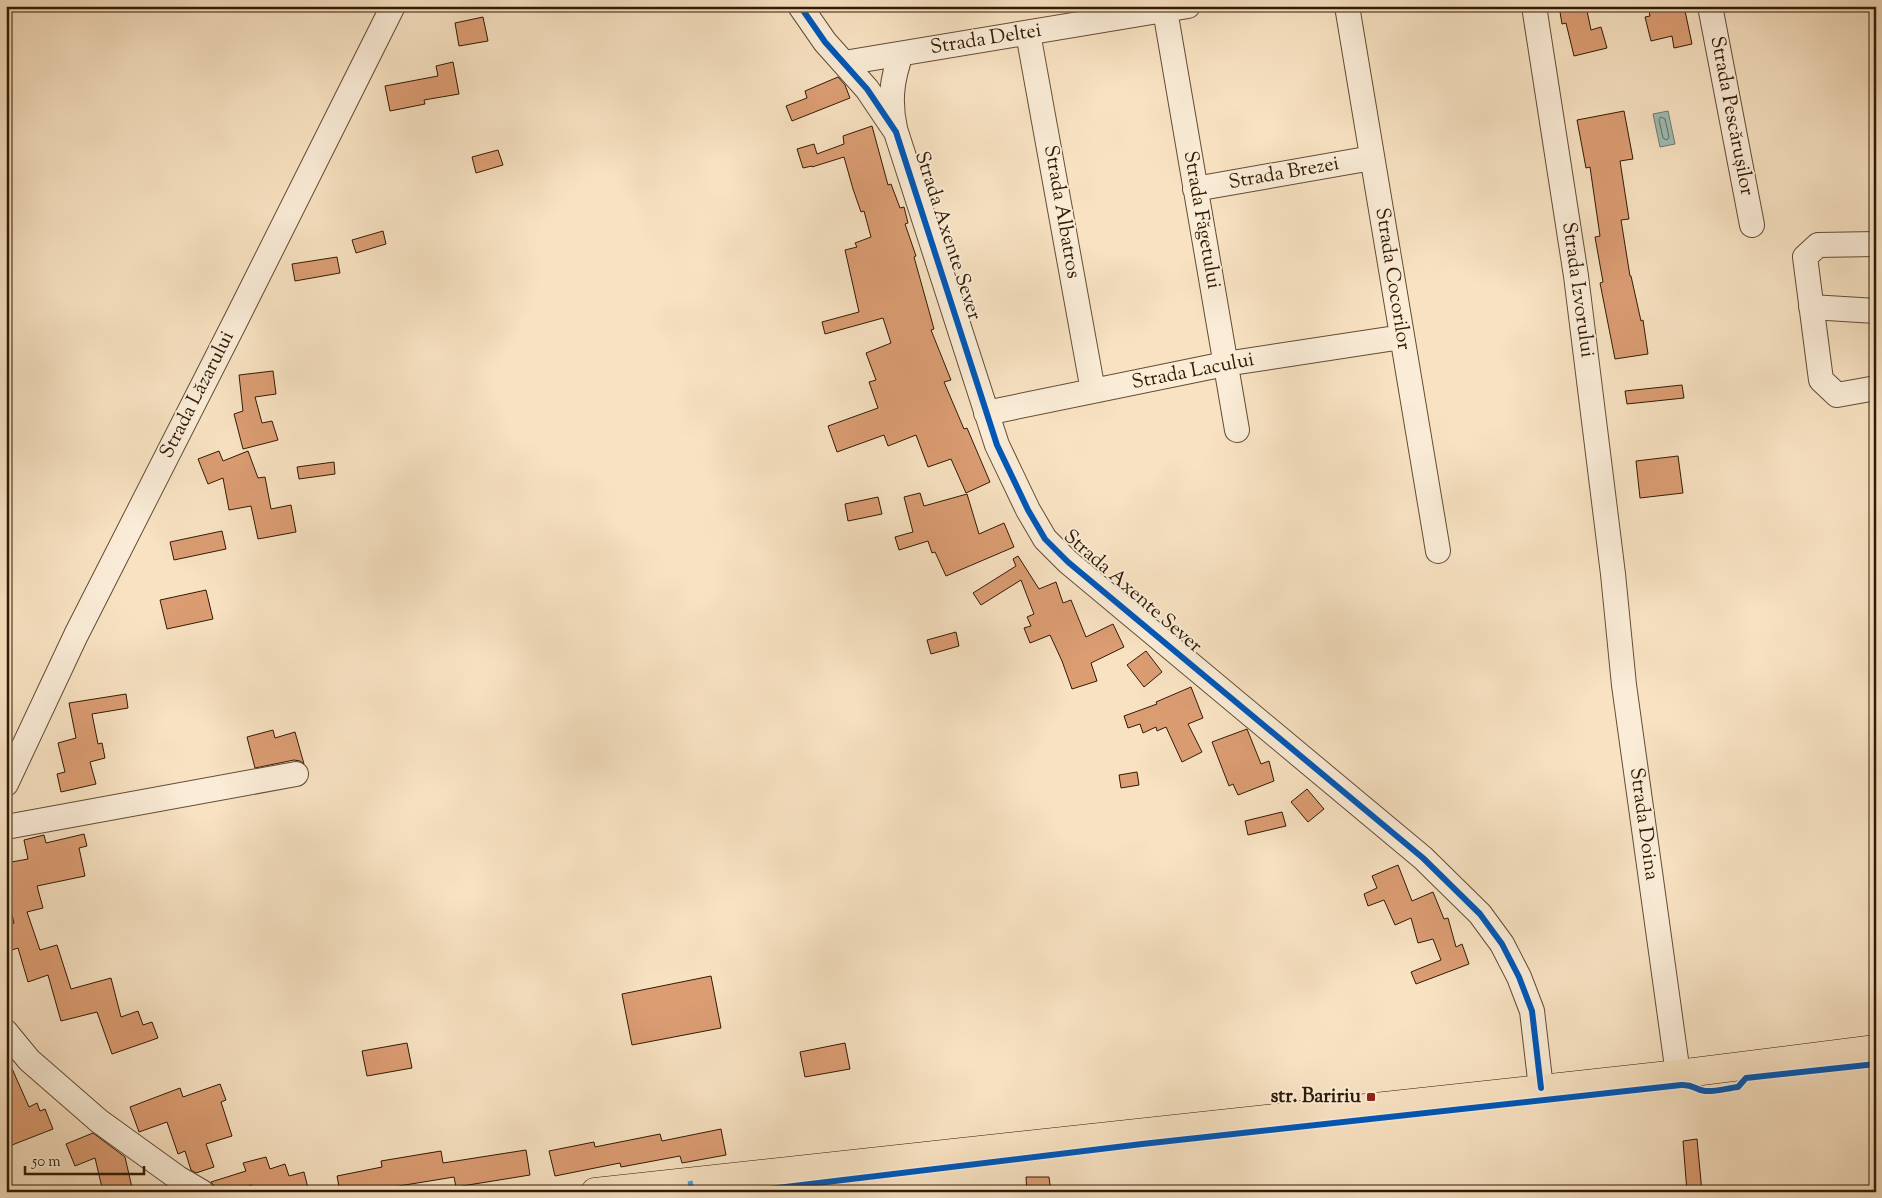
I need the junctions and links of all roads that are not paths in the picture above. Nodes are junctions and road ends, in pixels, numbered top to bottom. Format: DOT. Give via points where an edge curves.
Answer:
graph roads {
  1 [pos="393,6"];
  2 [pos="800,6"];
  3 [pos="1188,6"];
  4 [pos="1347,6"];
  5 [pos="1534,6"];
  6 [pos="1710,6"];
  7 [pos="1165,10"];
  8 [pos="1028,33"];
  9 [pos="901,54"];
  10 [pos="844,63"];
  11 [pos="896,132"];
  12 [pos="1372,158"];
  13 [pos="1195,189"];
  14 [pos="1752,225"];
  15 [pos="1876,244"];
  16 [pos="1811,307"];
  17 [pos="1876,311"];
  18 [pos="1402,337"];
  19 [pos="1225,364"];
  20 [pos="1876,388"];
  21 [pos="1093,391"];
  22 [pos="986,413"];
  23 [pos="1237,430"];
  24 [pos="1438,551"];
  25 [pos="1613,574"];
  26 [pos="296,774"];
  27 [pos="6,784"];
  28 [pos="6,827"];
  29 [pos="6,1032"];
  30 [pos="1876,1049"];
  31 [pos="1678,1074"];
  32 [pos="1541,1088"];
  33 [pos="691,1186"];
  34 [pos="202,1192"];
  35 [pos="594,1192"];
  1 -- 27 [label="street, Strada Lăzarului" via="76,635"];
  2 -- 10 [label="street, Strada Axente Sever"];
  3 -- 7 [label="street, Strada Deltei"];
  4 -- 12 [label="street, Strada Cocorilor"];
  5 -- 25 [label="street, Strada Izvorului" via="1576,276"];
  6 -- 14 [label="street, Strada Pescărușilor"];
  7 -- 8 [label="street, Strada Deltei"];
  7 -- 13 [label="street, Strada Făgetului"];
  8 -- 9 [label="street, Strada Deltei"];
  8 -- 21 [label="street, Strada Albatros"];
  9 -- 10 [label="street, Strada Deltei"];
  9 -- 11 [label="street, Strada Axente Sever" via="891,92"];
  10 -- 11 [label="street, Strada Axente Sever"];
  11 -- 22 [label="street, Strada Axente Sever"];
  12 -- 13 [label="street, Strada Brezei"];
  12 -- 18 [label="street, Strada Cocorilor"];
  13 -- 19 [label="street, Strada Făgetului"];
  15 -- 16 [label="street" via="1818,245 1805,257"];
  16 -- 17 [label="street"];
  16 -- 20 [label="street" via="1821,380 1838,395"];
  18 -- 19 [label="street, Strada Lacului"];
  18 -- 24 [label="street, Strada Cocorilor"];
  19 -- 21 [label="street, Strada Lacului"];
  19 -- 23 [label="street, Strada Făgetului"];
  21 -- 22 [label="street, Strada Lacului"];
  22 -- 32 [label="street, Strada Axente Sever" via="997,445 1045,539 1068,562 1423,858 1480,914 1502,944 1532,1011"];
  25 -- 31 [label="street, Strada Doina" via="1624,685"];
  26 -- 28 [label="street"];
  29 -- 34 [label="street" via="29,1060 99,1121"];
  30 -- 31 [label="main road"];
  31 -- 32 [label="main road"];
  32 -- 33 [label="main road"];
  33 -- 35 [label="main road"];
}
